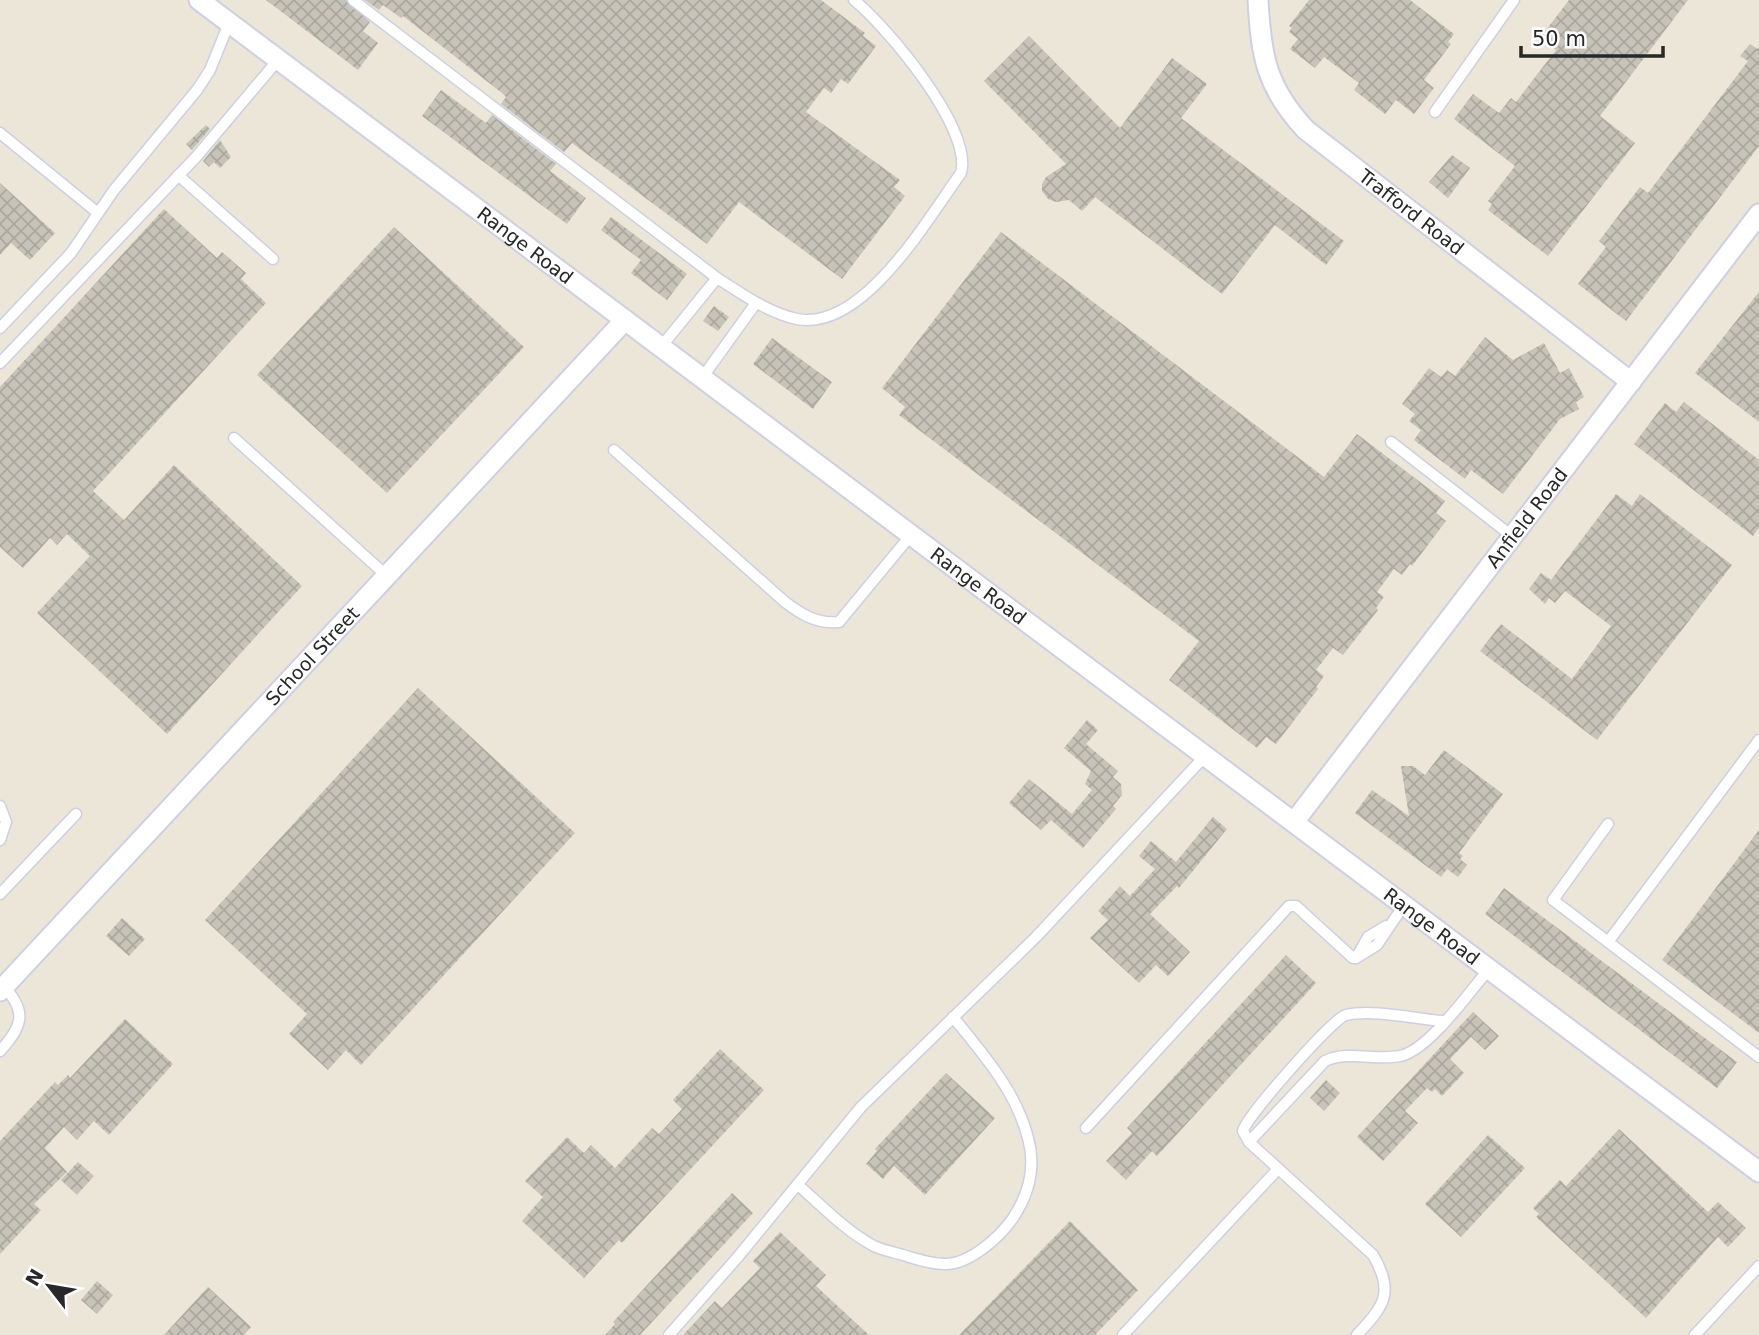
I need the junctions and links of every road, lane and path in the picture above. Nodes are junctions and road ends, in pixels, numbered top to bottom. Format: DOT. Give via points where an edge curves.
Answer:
graph roads {
  1 [pos="199,0"];
  2 [pos="353,0"];
  3 [pos="854,0"];
  4 [pos="1258,0"];
  5 [pos="1514,0"];
  6 [pos="229,23"];
  7 [pos="278,60"];
  8 [pos="1435,112"];
  9 [pos="0,133"];
  10 [pos="178,175"];
  11 [pos="98,213"];
  12 [pos="1759,214"];
  13 [pos="273,259"];
  14 [pos="717,278"];
  15 [pos="756,303"];
  16 [pos="625,320"];
  17 [pos="0,328"];
  18 [pos="662,347"];
  19 [pos="0,363"];
  20 [pos="702,378"];
  21 [pos="1630,382"];
  22 [pos="234,438"];
  23 [pos="1391,442"];
  24 [pos="614,450"];
  25 [pos="911,535"];
  26 [pos="1512,536"];
  27 [pos="387,576"];
  28 [pos="1759,740"];
  29 [pos="1205,756"];
  30 [pos="0,807"];
  31 [pos="76,814"];
  32 [pos="1294,822"];
  33 [pos="1608,824"];
  34 [pos="0,840"];
  35 [pos="0,894"];
  36 [pos="1404,905"];
  37 [pos="1608,942"];
  38 [pos="1489,969"];
  39 [pos="1,986"];
  40 [pos="953,1017"];
  41 [pos="1443,1021"];
  42 [pos="0,1051"];
  43 [pos="1759,1057"];
  44 [pos="1086,1128"];
  45 [pos="1250,1142"];
  46 [pos="1278,1169"];
  47 [pos="1759,1172"];
  48 [pos="798,1185"];
  49 [pos="1759,1266"];
  50 [pos="669,1335"];
  51 [pos="1124,1335"];
  52 [pos="1357,1335"];
  53 [pos="1695,1335"];
  1 -- 6 [label="street, Range Road"];
  2 -- 14 [label="lane"];
  3 -- 15 [label="lane" via="895,38 952,124 962,148 961,173 891,269 860,299 816,321 796,319"];
  4 -- 21 [label="street, Trafford Road" via="1261,53 1281,99 1306,130"];
  5 -- 8 [label="lane"];
  6 -- 7 [label="street, Range Road"];
  6 -- 11 [label="lane" via="197,90"];
  7 -- 10 [label="lane"];
  7 -- 16 [label="street, Range Road"];
  9 -- 11 [label="lane"];
  10 -- 13 [label="lane"];
  10 -- 19 [label="lane"];
  11 -- 17 [label="lane" via="71,253"];
  12 -- 21 [label="street, Anfield Road"];
  14 -- 15 [label="lane"];
  14 -- 18 [label="lane"];
  15 -- 20 [label="lane"];
  16 -- 18 [label="street, Range Road"];
  16 -- 27 [label="street, School Street"];
  18 -- 20 [label="street, Range Road"];
  20 -- 25 [label="street, Range Road"];
  21 -- 26 [label="street, Anfield Road"];
  22 -- 27 [label="lane"];
  23 -- 26 [label="lane"];
  24 -- 25 [label="lane" via="785,602 826,623 839,622"];
  25 -- 29 [label="street, Range Road"];
  26 -- 32 [label="street, Anfield Road"];
  27 -- 39 [label="street, School Street"];
  28 -- 37 [label="lane"];
  29 -- 32 [label="street, Range Road"];
  29 -- 40 [label="lane" via="1036,937"];
  30 -- 34 [label="lane" via="6,822"];
  31 -- 35 [label="lane"];
  32 -- 36 [label="street, Range Road"];
  33 -- 37 [label="lane" via="1553,900"];
  36 -- 38 [label="street, Range Road"];
  36 -- 44 [label="lane" via="1389,924 1368,937 1356,958 1296,906 1289,906"];
  37 -- 43 [label="lane"];
  38 -- 41 [label="lane"];
  38 -- 47 [label="street, Range Road"];
  39 -- 42 [label="lane" via="16,999 21,1014"];
  40 -- 48 [label="lane" via="860,1107"];
  40 -- 48 [label="lane" via="995,1068 1028,1139 1031,1174 1026,1198 1008,1225 987,1246 947,1265 874,1247"];
  41 -- 45 [label="lane" via="1401,1056 1325,1061"];
  41 -- 45 [label="lane" via="1359,1014 1339,1017 1247,1121 1243,1132"];
  45 -- 46 [label="lane"];
  46 -- 51 [label="lane"];
  46 -- 52 [label="lane" via="1373,1255 1381,1269 1386,1297 1381,1310"];
  48 -- 50 [label="lane"];
  49 -- 53 [label="lane"];
}
